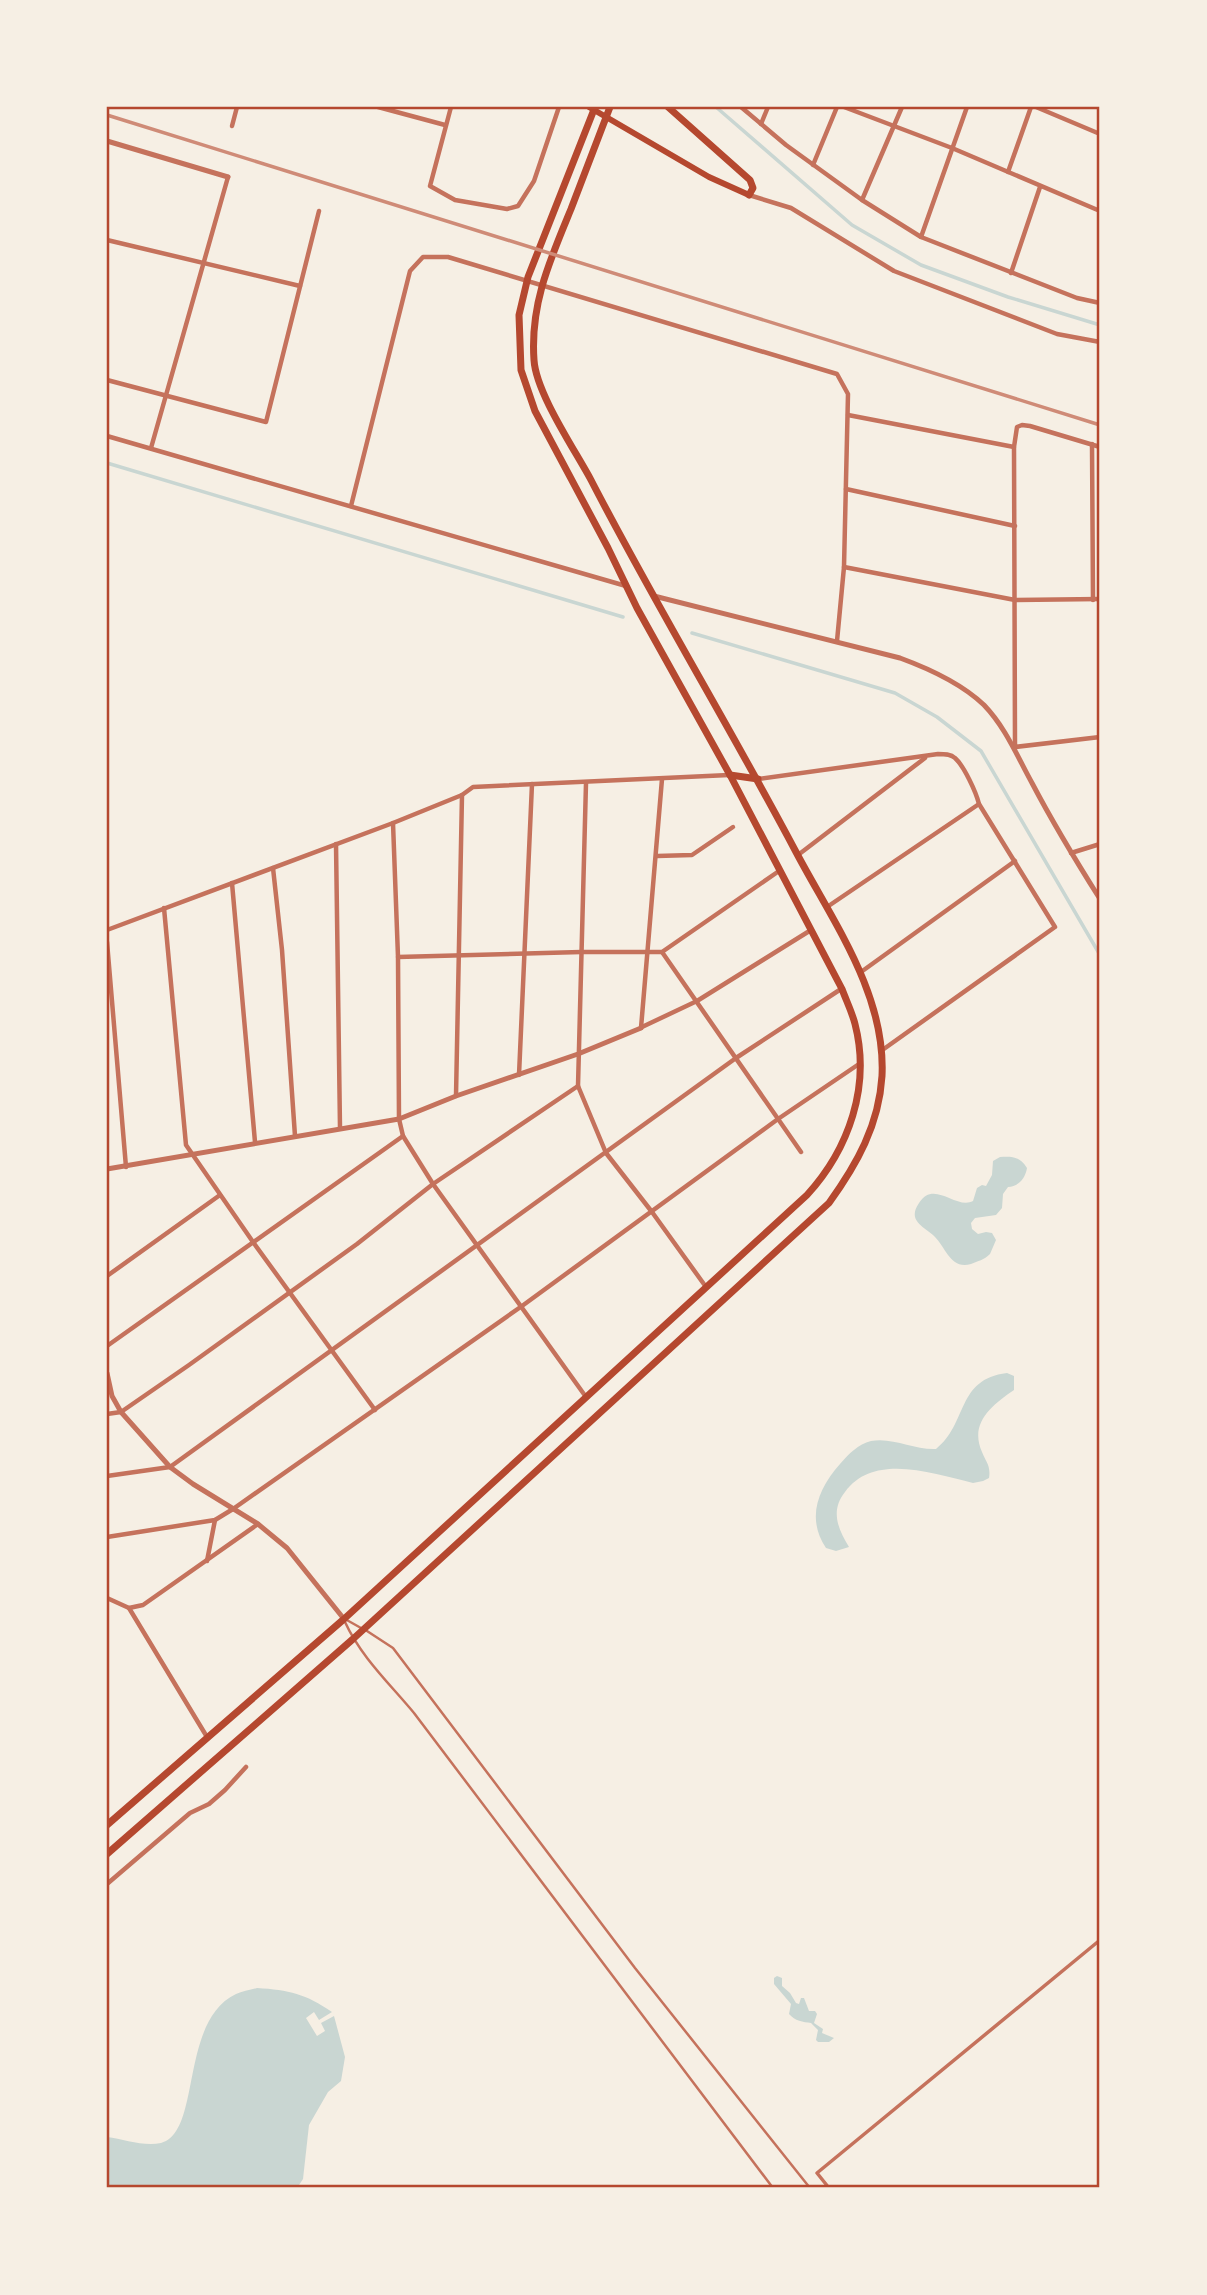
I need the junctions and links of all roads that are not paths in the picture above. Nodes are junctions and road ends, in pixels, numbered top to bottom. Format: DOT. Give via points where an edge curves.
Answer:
graph roads {
  1 [pos="237,107"];
  2 [pos="378,107"];
  3 [pos="451,107"];
  4 [pos="559,107"];
  5 [pos="592,107"];
  6 [pos="611,107"];
  7 [pos="667,107"];
  8 [pos="741,107"];
  9 [pos="768,107"];
  10 [pos="837,107"];
  11 [pos="844,107"];
  12 [pos="902,107"];
  13 [pos="968,107"];
  14 [pos="1033,107"];
  15 [pos="761,124"];
  16 [pos="446,125"];
  17 [pos="232,126"];
  18 [pos="894,126"];
  19 [pos="1100,134"];
  20 [pos="107,141"];
  21 [pos="952,148"];
  22 [pos="813,165"];
  23 [pos="1008,173"];
  24 [pos="228,177"];
  25 [pos="1040,187"];
  26 [pos="749,195"];
  27 [pos="862,200"];
  28 [pos="318,211"];
  29 [pos="1100,211"];
  30 [pos="920,237"];
  31 [pos="107,240"];
  32 [pos="205,264"];
  33 [pos="1011,273"];
  34 [pos="300,286"];
  35 [pos="1100,303"];
  36 [pos="1100,342"];
  37 [pos="107,380"];
  38 [pos="166,397"];
  39 [pos="848,415"];
  40 [pos="107,436"];
  41 [pos="1092,444"];
  42 [pos="1014,447"];
  43 [pos="1100,447"];
  44 [pos="151,448"];
  45 [pos="846,489"];
  46 [pos="351,506"];
  47 [pos="1015,526"];
  48 [pos="844,567"];
  49 [pos="627,586"];
  50 [pos="654,596"];
  51 [pos="1015,600"];
  52 [pos="1093,600"];
  53 [pos="1100,600"];
  54 [pos="837,641"];
  55 [pos="1100,737"];
  56 [pos="1015,747"];
  57 [pos="927,756"];
  58 [pos="730,775"];
  59 [pos="662,779"];
  60 [pos="758,779"];
  61 [pos="586,783"];
  62 [pos="532,784"];
  63 [pos="462,795"];
  64 [pos="979,804"];
  65 [pos="393,823"];
  66 [pos="733,827"];
  67 [pos="1100,844"];
  68 [pos="336,845"];
  69 [pos="1071,853"];
  70 [pos="798,855"];
  71 [pos="657,856"];
  72 [pos="1015,861"];
  73 [pos="273,868"];
  74 [pos="780,870"];
  75 [pos="232,883"];
  76 [pos="1100,899"];
  77 [pos="164,908"];
  78 [pos="827,908"];
  79 [pos="107,930"];
  80 [pos="811,930"];
  81 [pos="107,942"];
  82 [pos="581,952"];
  83 [pos="648,952"];
  84 [pos="662,952"];
  85 [pos="524,953"];
  86 [pos="460,955"];
  87 [pos="398,957"];
  88 [pos="861,972"];
  89 [pos="842,989"];
  90 [pos="697,1001"];
  91 [pos="641,1028"];
  92 [pos="881,1052"];
  93 [pos="578,1054"];
  94 [pos="737,1058"];
  95 [pos="860,1064"];
  96 [pos="519,1076"];
  97 [pos="578,1086"];
  98 [pos="456,1096"];
  99 [pos="399,1119"];
  100 [pos="778,1119"];
  101 [pos="340,1128"];
  102 [pos="295,1136"];
  103 [pos="404,1136"];
  104 [pos="255,1142"];
  105 [pos="801,1152"];
  106 [pos="192,1153"];
  107 [pos="606,1153"];
  108 [pos="126,1167"];
  109 [pos="107,1170"];
  110 [pos="433,1184"];
  111 [pos="220,1195"];
  112 [pos="652,1212"];
  113 [pos="253,1242"];
  114 [pos="478,1244"];
  115 [pos="107,1276"];
  116 [pos="706,1287"];
  117 [pos="290,1291"];
  118 [pos="522,1306"];
  119 [pos="107,1346"];
  120 [pos="332,1349"];
  121 [pos="107,1373"];
  122 [pos="586,1396"];
  123 [pos="376,1410"];
  124 [pos="121,1412"];
  125 [pos="107,1414"];
  126 [pos="170,1467"];
  127 [pos="107,1476"];
  128 [pos="233,1509"];
  129 [pos="215,1520"];
  130 [pos="258,1524"];
  131 [pos="107,1537"];
  132 [pos="206,1562"];
  133 [pos="107,1598"];
  134 [pos="130,1608"];
  135 [pos="344,1619"];
  136 [pos="363,1629"];
  137 [pos="353,1639"];
  138 [pos="207,1737"];
  139 [pos="246,1767"];
  140 [pos="107,1825"];
  141 [pos="107,1854"];
  142 [pos="107,1884"];
  143 [pos="1100,1940"];
  144 [pos="773,2188"];
  145 [pos="810,2188"];
  146 [pos="829,2188"];
  1 -- 17 [label="street"];
  2 -- 16 [label="street"];
  3 -- 16 [label="street"];
  4 -- 16 [label="street" via="534,181 518,206 507,209 455,200 430,186"];
  5 -- 26 [label="main road" via="709,177"];
  5 -- 49 [label="main road" via="528,277 519,315 521,370 535,411"];
  6 -- 50 [label="main road" via="542,282 534,322 534,364 548,403"];
  7 -- 26 [label="main road" via="750,180 753,188"];
  8 -- 15 [label="street"];
  9 -- 15 [label="street"];
  10 -- 22 [label="street"];
  11 -- 18 [label="street"];
  12 -- 18 [label="street"];
  13 -- 21 [label="street"];
  14 -- 19 [label="street"];
  14 -- 23 [label="street"];
  15 -- 22 [label="street"];
  18 -- 21 [label="street"];
  18 -- 27 [label="street"];
  20 -- 24 [label="street"];
  21 -- 23 [label="street"];
  21 -- 30 [label="street"];
  22 -- 27 [label="street"];
  23 -- 25 [label="street"];
  24 -- 32 [label="street"];
  25 -- 29 [label="street"];
  25 -- 33 [label="street"];
  26 -- 36 [label="street" via="791,208 894,271 1057,334"];
  27 -- 30 [label="street"];
  28 -- 34 [label="street"];
  30 -- 33 [label="street"];
  31 -- 32 [label="street"];
  32 -- 34 [label="street"];
  32 -- 38 [label="street"];
  33 -- 35 [label="street"];
  34 -- 38 [label="street" via="266,422"];
  37 -- 38 [label="street"];
  38 -- 44 [label="street"];
  39 -- 42 [label="street"];
  39 -- 45 [label="street"];
  39 -- 46 [label="street" via="848,394 837,374 448,257 423,257 410,271"];
  40 -- 44 [label="street"];
  41 -- 42 [label="street" via="1022,425 1017,427"];
  41 -- 43 [label="street"];
  41 -- 52 [label="street"];
  42 -- 47 [label="street"];
  44 -- 46 [label="street"];
  45 -- 47 [label="street"];
  45 -- 48 [label="street"];
  46 -- 49 [label="street"];
  47 -- 51 [label="street"];
  48 -- 51 [label="street"];
  48 -- 54 [label="street"];
  49 -- 58 [label="main road"];
  50 -- 54 [label="street"];
  50 -- 60 [label="main road"];
  51 -- 52 [label="street"];
  51 -- 56 [label="street"];
  52 -- 53 [label="street"];
  54 -- 56 [label="street" via="900,658 960,687 984,705"];
  55 -- 56 [label="street"];
  56 -- 69 [label="street"];
  57 -- 60 [label="street"];
  57 -- 64 [label="street" via="955,758"];
  57 -- 70 [label="street"];
  58 -- 59 [label="street"];
  58 -- 60 [label="main road"];
  58 -- 74 [label="main road"];
  59 -- 61 [label="street"];
  59 -- 71 [label="street"];
  60 -- 70 [label="main road"];
  61 -- 62 [label="street"];
  61 -- 82 [label="street"];
  62 -- 63 [label="street" via="473,787"];
  62 -- 85 [label="street"];
  63 -- 65 [label="street"];
  63 -- 86 [label="street"];
  64 -- 72 [label="street"];
  64 -- 78 [label="street"];
  65 -- 68 [label="street"];
  65 -- 87 [label="street"];
  66 -- 71 [label="street" via="692,855"];
  67 -- 69 [label="street"];
  68 -- 73 [label="street"];
  68 -- 101 [label="street"];
  69 -- 76 [label="street"];
  70 -- 78 [label="main road"];
  71 -- 83 [label="street"];
  72 -- 88 [label="street"];
  72 -- 92 [label="street" via="1055,927"];
  73 -- 75 [label="street"];
  73 -- 102 [label="street"];
  74 -- 80 [label="main road"];
  74 -- 84 [label="street"];
  75 -- 77 [label="street"];
  75 -- 104 [label="street"];
  77 -- 79 [label="street"];
  77 -- 106 [label="street" via="186,1145"];
  78 -- 88 [label="main road"];
  80 -- 89 [label="main road"];
  80 -- 90 [label="street"];
  81 -- 108 [label="street"];
  82 -- 83 [label="street"];
  82 -- 85 [label="street"];
  82 -- 93 [label="street"];
  83 -- 84 [label="street"];
  83 -- 91 [label="street"];
  84 -- 90 [label="street"];
  85 -- 86 [label="street"];
  85 -- 96 [label="street"];
  86 -- 87 [label="street"];
  86 -- 98 [label="street"];
  87 -- 99 [label="street"];
  88 -- 92 [label="main road"];
  89 -- 94 [label="street"];
  89 -- 95 [label="main road" via="855,1025"];
  90 -- 91 [label="street"];
  90 -- 94 [label="street"];
  91 -- 93 [label="street"];
  92 -- 136 [label="main road" via="877,1114 865,1147 829,1203"];
  93 -- 96 [label="street"];
  93 -- 97 [label="street"];
  94 -- 100 [label="street"];
  94 -- 107 [label="street"];
  95 -- 100 [label="street"];
  95 -- 116 [label="main road" via="852,1121 825,1175"];
  96 -- 98 [label="street"];
  97 -- 107 [label="street"];
  97 -- 110 [label="street"];
  98 -- 99 [label="street"];
  99 -- 101 [label="street"];
  99 -- 103 [label="street"];
  100 -- 105 [label="street"];
  100 -- 112 [label="street"];
  101 -- 102 [label="street"];
  102 -- 104 [label="street"];
  103 -- 110 [label="street"];
  103 -- 113 [label="street"];
  104 -- 106 [label="street"];
  106 -- 108 [label="street"];
  106 -- 111 [label="street"];
  107 -- 112 [label="street"];
  107 -- 114 [label="street"];
  108 -- 109 [label="street"];
  110 -- 114 [label="street"];
  110 -- 117 [label="street"];
  111 -- 113 [label="street"];
  111 -- 115 [label="street"];
  112 -- 116 [label="street"];
  112 -- 118 [label="street"];
  113 -- 117 [label="street"];
  113 -- 119 [label="street"];
  114 -- 118 [label="street"];
  114 -- 120 [label="street"];
  116 -- 122 [label="main road"];
  117 -- 120 [label="street"];
  117 -- 124 [label="street"];
  118 -- 122 [label="street"];
  118 -- 123 [label="street"];
  120 -- 123 [label="street"];
  120 -- 126 [label="street"];
  121 -- 124 [label="street"];
  122 -- 135 [label="main road"];
  123 -- 128 [label="street"];
  124 -- 125 [label="street"];
  124 -- 126 [label="street"];
  126 -- 127 [label="street"];
  126 -- 128 [label="street"];
  128 -- 129 [label="street"];
  128 -- 130 [label="street"];
  129 -- 131 [label="street"];
  129 -- 132 [label="street"];
  130 -- 132 [label="street"];
  130 -- 135 [label="street" via="287,1548"];
  132 -- 134 [label="street" via="143,1605"];
  133 -- 134 [label="street"];
  134 -- 138 [label="street"];
  135 -- 136 [label="lane"];
  135 -- 137 [label="lane"];
  135 -- 138 [label="main road"];
  136 -- 137 [label="main road"];
  136 -- 145 [label="lane" via="393,1648 635,1968"];
  137 -- 141 [label="main road"];
  137 -- 144 [label="lane"];
  138 -- 140 [label="main road"];
  139 -- 142 [label="street" via="217,1797 190,1813"];
  143 -- 146 [label="street" via="817,2173"];
}
